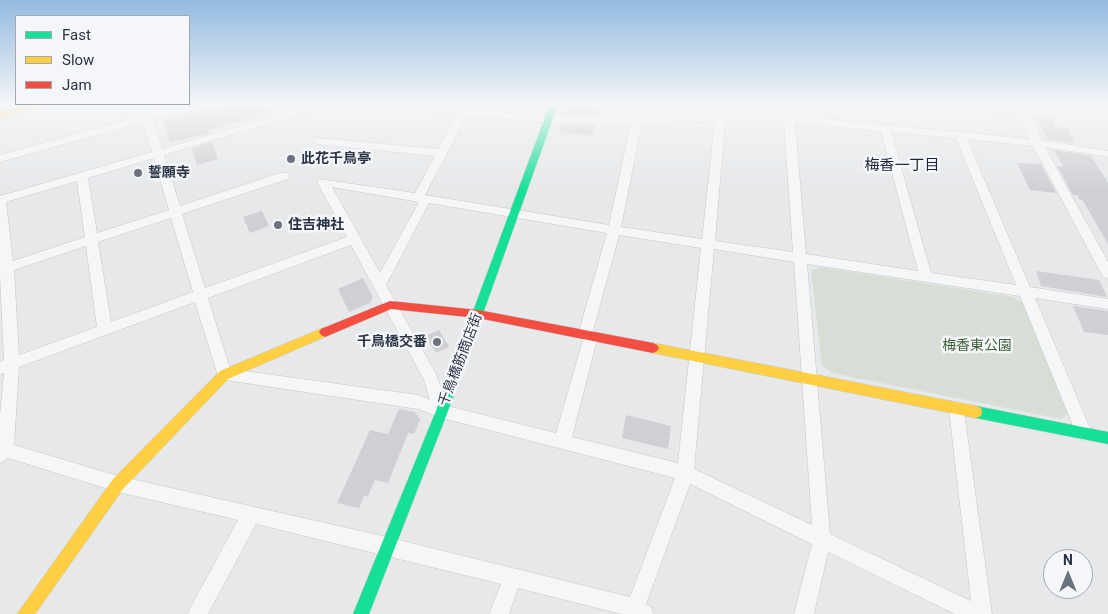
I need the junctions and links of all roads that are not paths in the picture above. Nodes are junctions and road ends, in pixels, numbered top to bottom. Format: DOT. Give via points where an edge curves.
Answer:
graph roads {
  1 [pos="92,133"];
  2 [pos="152,133"];
  3 [pos="226,133"];
  4 [pos="453,133"];
  5 [pos="543,133"];
  6 [pos="634,133"];
  7 [pos="720,133"];
  8 [pos="790,133"];
  9 [pos="886,133"];
  10 [pos="935,133"];
  11 [pos="1032,133"];
  12 [pos="960,135"];
  13 [pos="317,141"];
  14 [pos="1036,143"];
  15 [pos="158,152"];
  16 [pos="442,153"];
  17 [pos="1108,154"];
  18 [pos="0,159"];
  19 [pos="82,175"];
  20 [pos="284,176"];
  21 [pos="422,198"];
  22 [pos="0,200"];
  23 [pos="176,213"];
  24 [pos="514,214"];
  25 [pos="614,230"];
  26 [pos="93,240"];
  27 [pos="354,240"];
  28 [pos="708,244"];
  29 [pos="799,257"];
  30 [pos="4,269"];
  31 [pos="1108,274"];
  32 [pos="926,277"];
  33 [pos="379,286"];
  34 [pos="1024,292"];
  35 [pos="200,296"];
  36 [pos="1108,304"];
  37 [pos="390,305"];
  38 [pos="478,314"];
  39 [pos="106,330"];
  40 [pos="588,336"];
  41 [pos="695,356"];
  42 [pos="6,366"];
  43 [pos="224,376"];
  44 [pos="809,380"];
  45 [pos="957,409"];
  46 [pos="442,411"];
  47 [pos="1084,434"];
  48 [pos="1108,438"];
  49 [pos="562,442"];
  50 [pos="2,452"];
  51 [pos="685,473"];
  52 [pos="118,484"];
  53 [pos="251,515"];
  54 [pos="822,540"];
  55 [pos="387,546"];
  56 [pos="512,578"];
  57 [pos="637,612"];
  58 [pos="25,614"];
  59 [pos="197,614"];
  60 [pos="361,614"];
  61 [pos="499,614"];
  62 [pos="804,614"];
  63 [pos="976,614"];
  64 [pos="982,614"];
  1 -- 18 [label="street"];
  2 -- 15 [label="street"];
  3 -- 15 [label="street"];
  4 -- 16 [label="street"];
  5 -- 24 [label="street, 千鳥橋筋商店街"];
  6 -- 25 [label="street"];
  7 -- 28 [label="street"];
  8 -- 29 [label="street"];
  9 -- 32 [label="street"];
  10 -- 12 [label="street"];
  11 -- 14 [label="street"];
  12 -- 14 [label="street"];
  12 -- 34 [label="street"];
  13 -- 16 [label="street"];
  14 -- 17 [label="street"];
  14 -- 31 [label="street"];
  15 -- 19 [label="street"];
  15 -- 23 [label="street"];
  16 -- 21 [label="street"];
  19 -- 22 [label="street"];
  19 -- 26 [label="street"];
  20 -- 23 [label="street"];
  21 -- 24 [label="street"];
  21 -- 27 [label="street" via="323,182"];
  21 -- 33 [label="street"];
  22 -- 30 [label="street"];
  23 -- 26 [label="street"];
  23 -- 35 [label="street"];
  24 -- 25 [label="street"];
  24 -- 38 [label="street, 千鳥橋筋商店街"];
  25 -- 28 [label="street"];
  25 -- 40 [label="street"];
  26 -- 30 [label="street"];
  26 -- 39 [label="street"];
  27 -- 33 [label="street"];
  27 -- 35 [label="street"];
  28 -- 29 [label="street"];
  28 -- 41 [label="street"];
  29 -- 32 [label="street"];
  29 -- 44 [label="street"];
  30 -- 42 [label="street"];
  32 -- 34 [label="street"];
  33 -- 37 [label="street"];
  34 -- 36 [label="street"];
  34 -- 47 [label="street"];
  35 -- 39 [label="street"];
  35 -- 43 [label="street"];
  37 -- 38 [label="street"];
  37 -- 43 [label="street"];
  37 -- 46 [label="street" via="432,379"];
  38 -- 40 [label="street"];
  38 -- 46 [label="street, 千鳥橋筋商店街"];
  39 -- 42 [label="street"];
  40 -- 41 [label="street"];
  40 -- 49 [label="street"];
  41 -- 44 [label="street"];
  41 -- 51 [label="street"];
  42 -- 50 [label="street"];
  43 -- 46 [label="street" via="418,402"];
  43 -- 52 [label="street"];
  44 -- 45 [label="street"];
  44 -- 54 [label="street"];
  45 -- 47 [label="street"];
  45 -- 64 [label="street"];
  46 -- 49 [label="street"];
  46 -- 55 [label="street, 千鳥橋筋商店街"];
  47 -- 48 [label="street"];
  49 -- 51 [label="street"];
  50 -- 52 [label="street"];
  51 -- 54 [label="street"];
  51 -- 57 [label="street"];
  52 -- 53 [label="street"];
  52 -- 58 [label="street"];
  53 -- 55 [label="street"];
  53 -- 59 [label="street"];
  54 -- 62 [label="street"];
  54 -- 63 [label="street"];
  55 -- 56 [label="street"];
  55 -- 60 [label="street, 千鳥橋筋商店街"];
  56 -- 57 [label="street"];
  56 -- 61 [label="street"];
}
